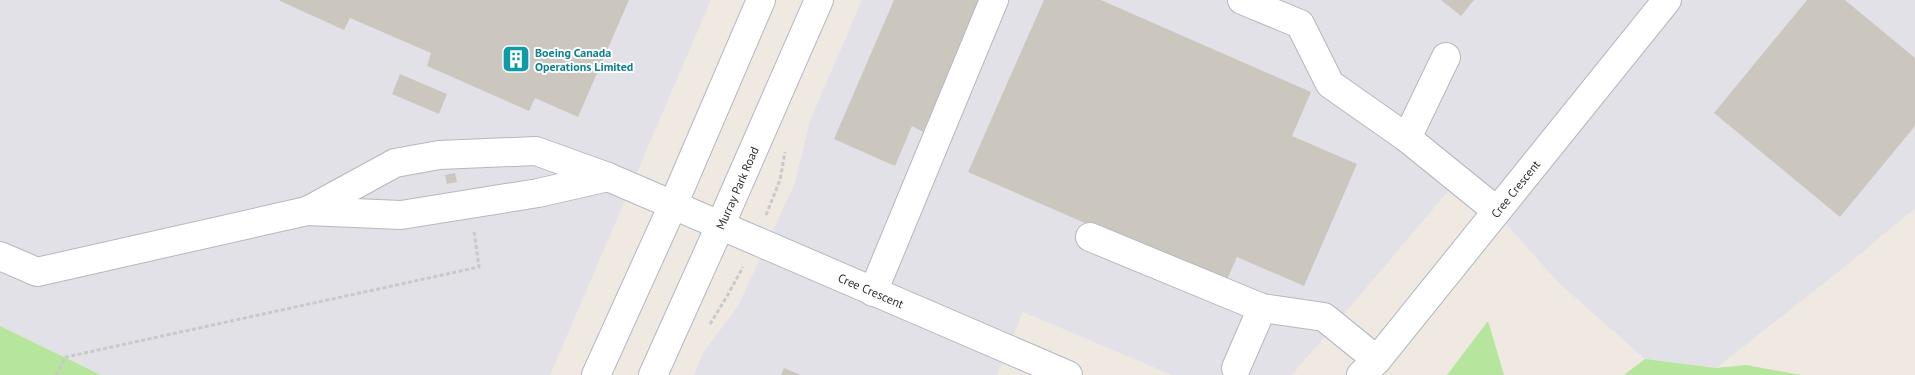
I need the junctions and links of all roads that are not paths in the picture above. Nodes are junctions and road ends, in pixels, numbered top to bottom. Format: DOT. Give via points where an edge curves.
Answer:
graph roads {
  1 [pos="762,0"];
  2 [pos="818,0"];
  3 [pos="994,0"];
  4 [pos="1242,0"];
  5 [pos="1667,0"];
  6 [pos="1446,57"];
  7 [pos="1407,138"];
  8 [pos="608,176"];
  9 [pos="673,205"];
  10 [pos="307,211"];
  11 [pos="1497,211"];
  12 [pos="720,226"];
  13 [pos="1090,237"];
  14 [pos="0,256"];
  15 [pos="873,292"];
  16 [pos="1262,308"];
  17 [pos="1236,368"];
  18 [pos="1369,368"];
  19 [pos="596,375"];
  20 [pos="653,375"];
  21 [pos="1068,375"];
  1 -- 9 [label="street"];
  2 -- 12 [label="street, Murray Park Road"];
  3 -- 15 [label="street"];
  4 -- 7 [label="street" via="1300,24 1330,84"];
  5 -- 11 [label="street, Cree Crescent"];
  6 -- 7 [label="street"];
  7 -- 11 [label="street"];
  8 -- 9 [label="street, Cree Crescent"];
  8 -- 10 [label="street" via="538,193 401,215"];
  8 -- 10 [label="street, Cree Crescent" via="536,150 439,154 395,163"];
  9 -- 12 [label="street, Cree Crescent"];
  9 -- 19 [label="street"];
  10 -- 14 [label="street" via="37,272"];
  11 -- 18 [label="street, Cree Crescent"];
  12 -- 15 [label="street, Cree Crescent"];
  12 -- 20 [label="street, Murray Park Road"];
  13 -- 16 [label="street"];
  15 -- 21 [label="street, Cree Crescent"];
  16 -- 17 [label="street"];
  16 -- 18 [label="street" via="1324,317"];
}
